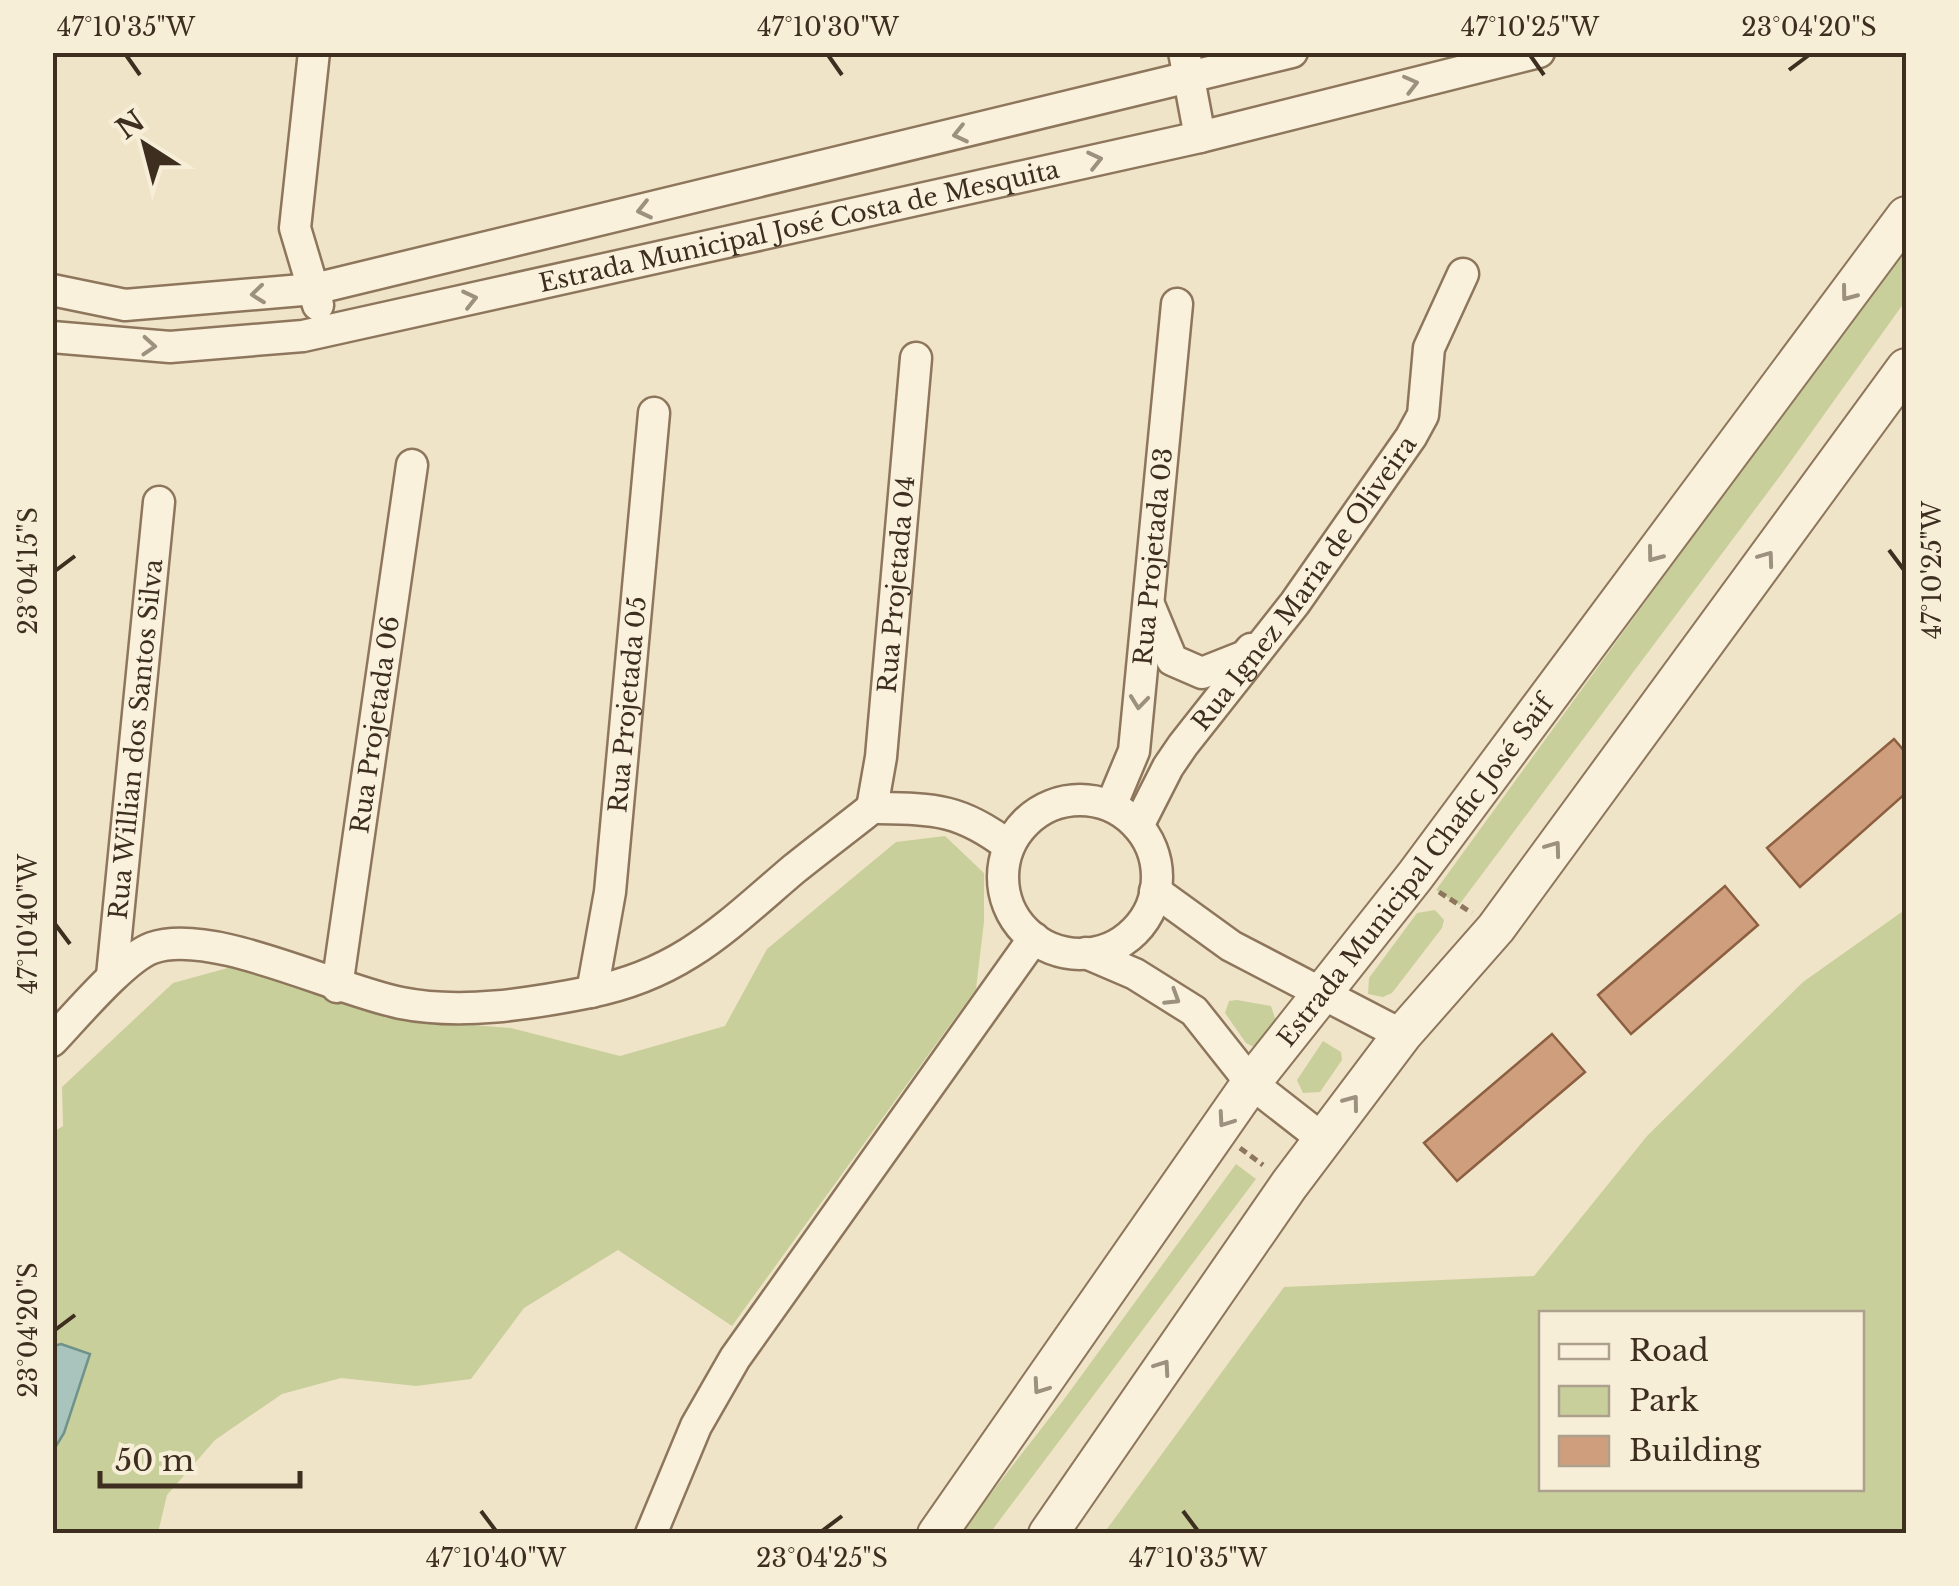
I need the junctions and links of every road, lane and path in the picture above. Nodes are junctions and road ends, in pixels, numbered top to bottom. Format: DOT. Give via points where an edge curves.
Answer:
graph roads {
  1 [pos="314,52"];
  2 [pos="1292,52"];
  3 [pos="1539,52"];
  4 [pos="1187,66"];
  5 [pos="1200,137"];
  6 [pos="1906,216"];
  7 [pos="1463,274"];
  8 [pos="314,288"];
  9 [pos="52,290"];
  10 [pos="1178,304"];
  11 [pos="324,332"];
  12 [pos="52,337"];
  13 [pos="916,358"];
  14 [pos="1906,368"];
  15 [pos="654,413"];
  16 [pos="412,465"];
  17 [pos="159,502"];
  18 [pos="1294,603"];
  19 [pos="1149,605"];
  20 [pos="1110,806"];
  21 [pos="872,808"];
  22 [pos="1138,826"];
  23 [pos="1009,846"];
  24 [pos="1415,876"];
  25 [pos="1156,891"];
  26 [pos="1496,928"];
  27 [pos="1034,938"];
  28 [pos="1086,953"];
  29 [pos="112,976"];
  30 [pos="338,986"];
  31 [pos="592,992"];
  32 [pos="1322,992"];
  33 [pos="1402,1036"];
  34 [pos="52,1041"];
  35 [pos="1251,1083"];
  36 [pos="1218,1131"];
  37 [pos="1324,1140"];
  38 [pos="1290,1185"];
  39 [pos="651,1534"];
  40 [pos="937,1534"];
  41 [pos="1048,1534"];
  1 -- 8 [label="street" via="295,228"];
  2 -- 4 [label="street, Estrada Municipal José Costa de Mesquita"];
  5 -- 3 [label="street, Estrada Municipal José Costa de Mesquita, one-way"];
  4 -- 5 [label="street"];
  4 -- 8 [label="street, Estrada Municipal José Costa de Mesquita, one-way"];
  11 -- 5 [label="street, Estrada Municipal José Costa de Mesquita, one-way"];
  6 -- 24 [label="street, Estrada Municipal Chafic José Saif, one-way"];
  7 -- 18 [label="street, Rua Ignez Maria de Oliveira" via="1429,348 1423,415"];
  8 -- 9 [label="street, Estrada Municipal José Costa de Mesquita, one-way" via="125,305"];
  8 -- 11 [label="street"];
  10 -- 19 [label="street, Rua Projetada 03"];
  12 -- 11 [label="street, Estrada Municipal José Costa de Mesquita, one-way" via="170,347"];
  13 -- 21 [label="street, Rua Projetada 04"];
  26 -- 14 [label="street, one-way"];
  15 -- 31 [label="street, Rua Projetada 05" via="610,892"];
  16 -- 30 [label="street, Rua Projetada 06"];
  17 -- 29 [label="street, Rua Willian dos Santos Silva"];
  18 -- 19 [label="street" via="1245,656 1202,673 1172,660"];
  18 -- 22 [label="street, Rua Ignez Maria de Oliveira" via="1183,745"];
  19 -- 20 [label="street, Rua Projetada 03, one-way" via="1134,750"];
  20 -- 22 [label="street"];
  20 -- 23 [label="street" via="1077,800 1044,809"];
  21 -- 23 [label="street" via="946,812 979,823"];
  21 -- 31 [label="street" via="682,960"];
  22 -- 25 [label="street" via="1154,857"];
  23 -- 27 [label="street" via="1006,897"];
  24 -- 26 [label="path"];
  24 -- 32 [label="street, Estrada Municipal Chafic José Saif"];
  25 -- 28 [label="street" via="1124,940"];
  25 -- 32 [label="street" via="1230,946"];
  26 -- 33 [label="street"];
  27 -- 28 [label="street"];
  27 -- 39 [label="street" via="736,1358 696,1426"];
  28 -- 35 [label="street, one-way" via="1194,1011"];
  29 -- 30 [label="street" via="150,949 204,944"];
  29 -- 34 [label="street"];
  30 -- 31 [label="street" via="445,1008"];
  32 -- 33 [label="street"];
  32 -- 35 [label="street, Estrada Municipal Chafic José Saif"];
  37 -- 33 [label="street, one-way"];
  35 -- 36 [label="street, Estrada Municipal Chafic José Saif, one-way"];
  35 -- 37 [label="street"];
  36 -- 38 [label="path"];
  36 -- 40 [label="street, Estrada Municipal Chafic José Saif, one-way"];
  37 -- 38 [label="street"];
  41 -- 38 [label="street, one-way"];
}
